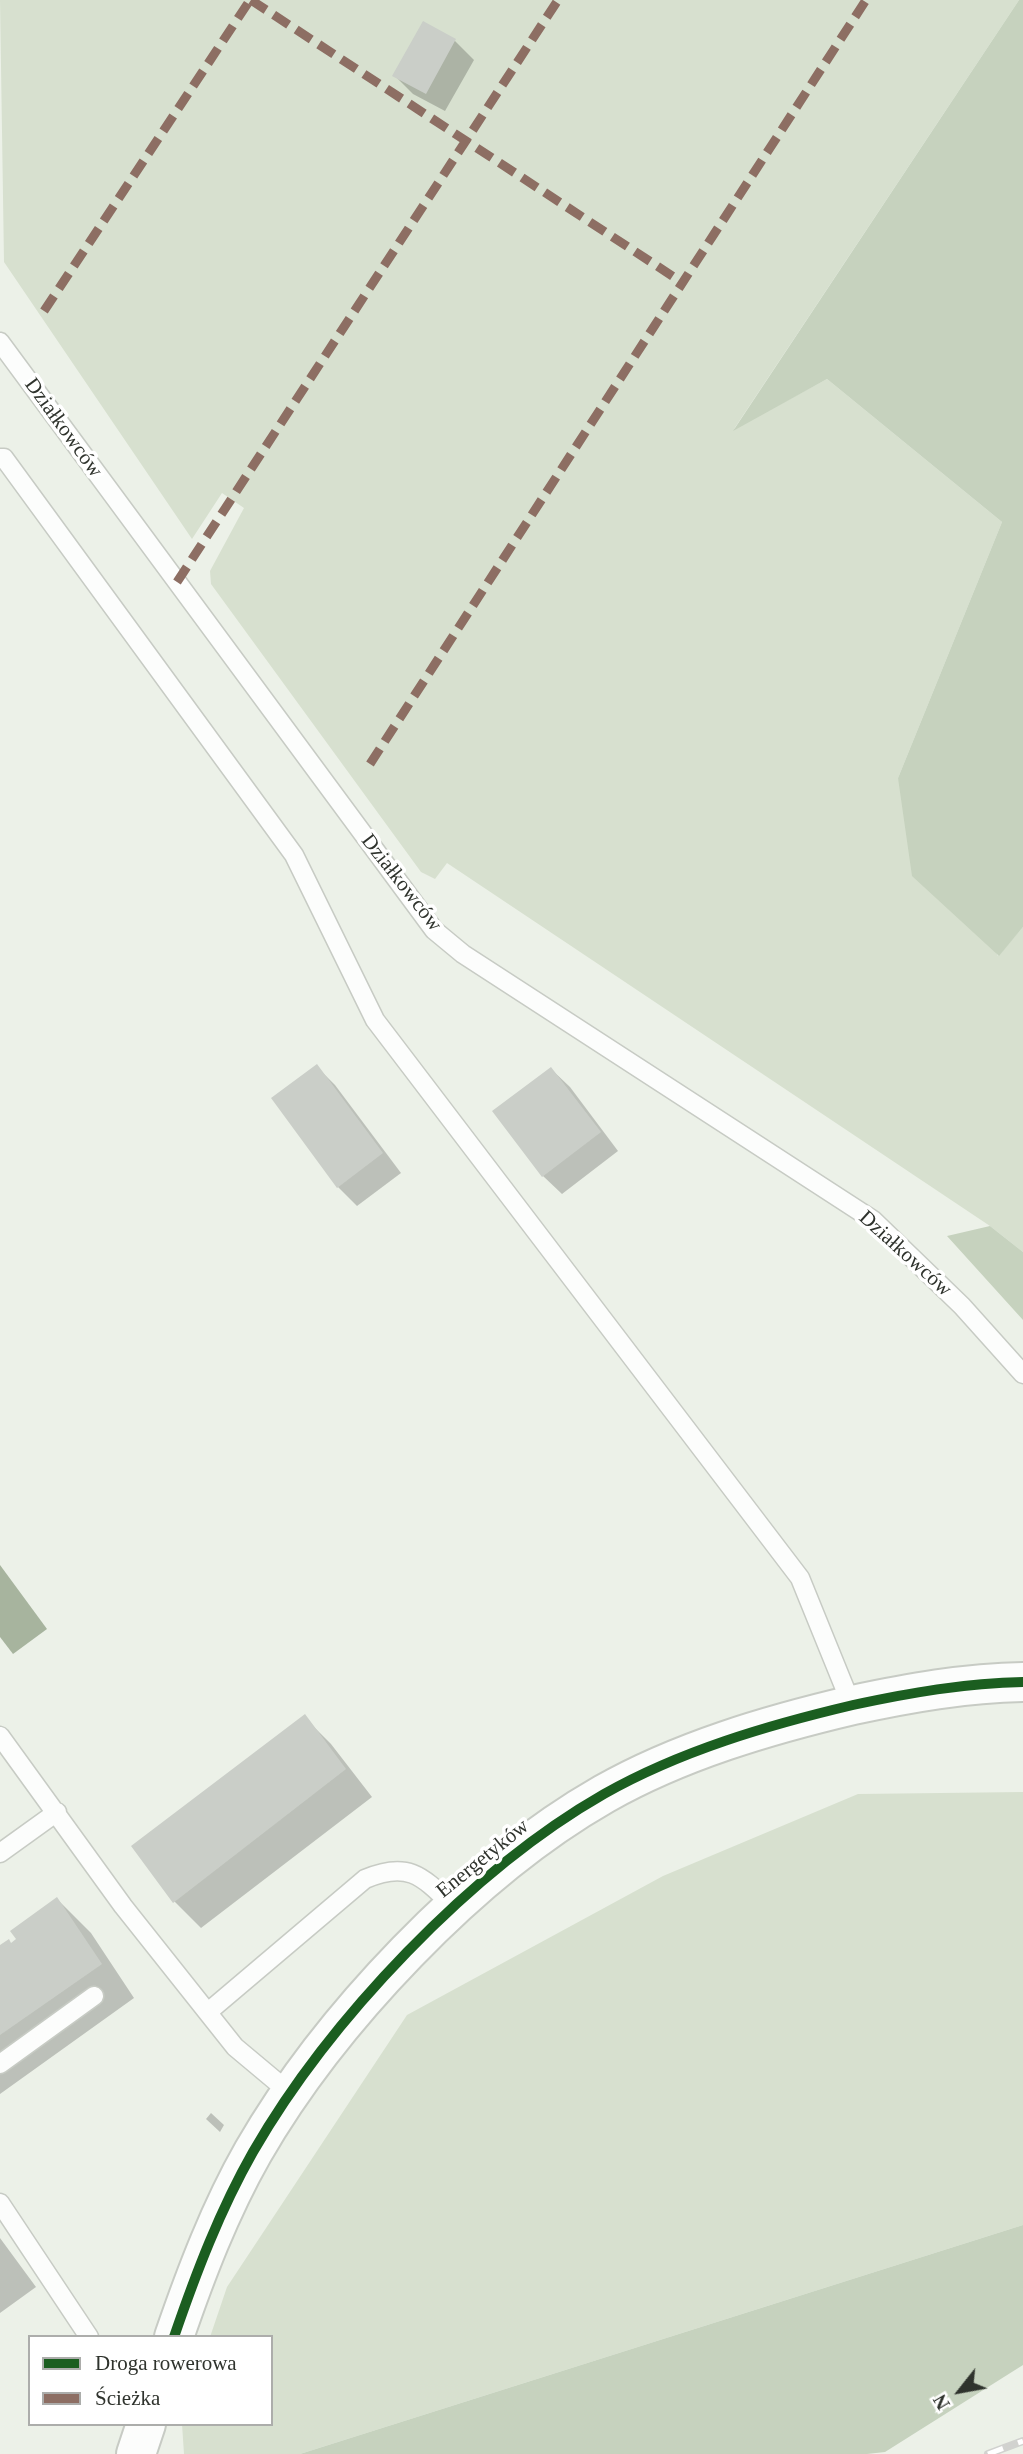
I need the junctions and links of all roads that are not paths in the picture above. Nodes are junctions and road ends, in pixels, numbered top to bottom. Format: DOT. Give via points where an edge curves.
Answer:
graph roads {
  1 [pos="0,342"];
  2 [pos="0,458"];
  3 [pos="1023,1374"];
  4 [pos="1023,1682"];
  5 [pos="852,1706"];
  6 [pos="0,1736"];
  7 [pos="57,1812"];
  8 [pos="0,1853"];
  9 [pos="454,1907"];
  10 [pos="94,1996"];
  11 [pos="208,2012"];
  12 [pos="0,2064"];
  13 [pos="290,2094"];
  14 [pos="0,2203"];
  15 [pos="88,2335"];
  16 [pos="175,2335"];
  17 [pos="145,2426"];
  18 [pos="136,2454"];
  1 -- 3 [label="lane, Działkowców" via="434,930 463,954 873,1220 962,1306"];
  2 -- 5 [label="lane" via="294,855 374,1020 800,1578"];
  4 -- 5 [label="street, Energetyków" via="944,1688"];
  5 -- 9 [label="street, Energetyków" via="765,1729 649,1771 530,1843"];
  6 -- 7 [label="lane"];
  7 -- 8 [label="lane"];
  7 -- 11 [label="lane" via="123,1906"];
  9 -- 11 [label="lane" via="422,1876 384,1871 365,1880"];
  9 -- 13 [label="street, Energetyków" via="352,2015"];
  10 -- 12 [label="lane"];
  11 -- 13 [label="lane" via="234,2047"];
  13 -- 16 [label="street, Energetyków" via="230,2197"];
  14 -- 15 [label="lane"];
  17 -- 18 [label="street"];
}
